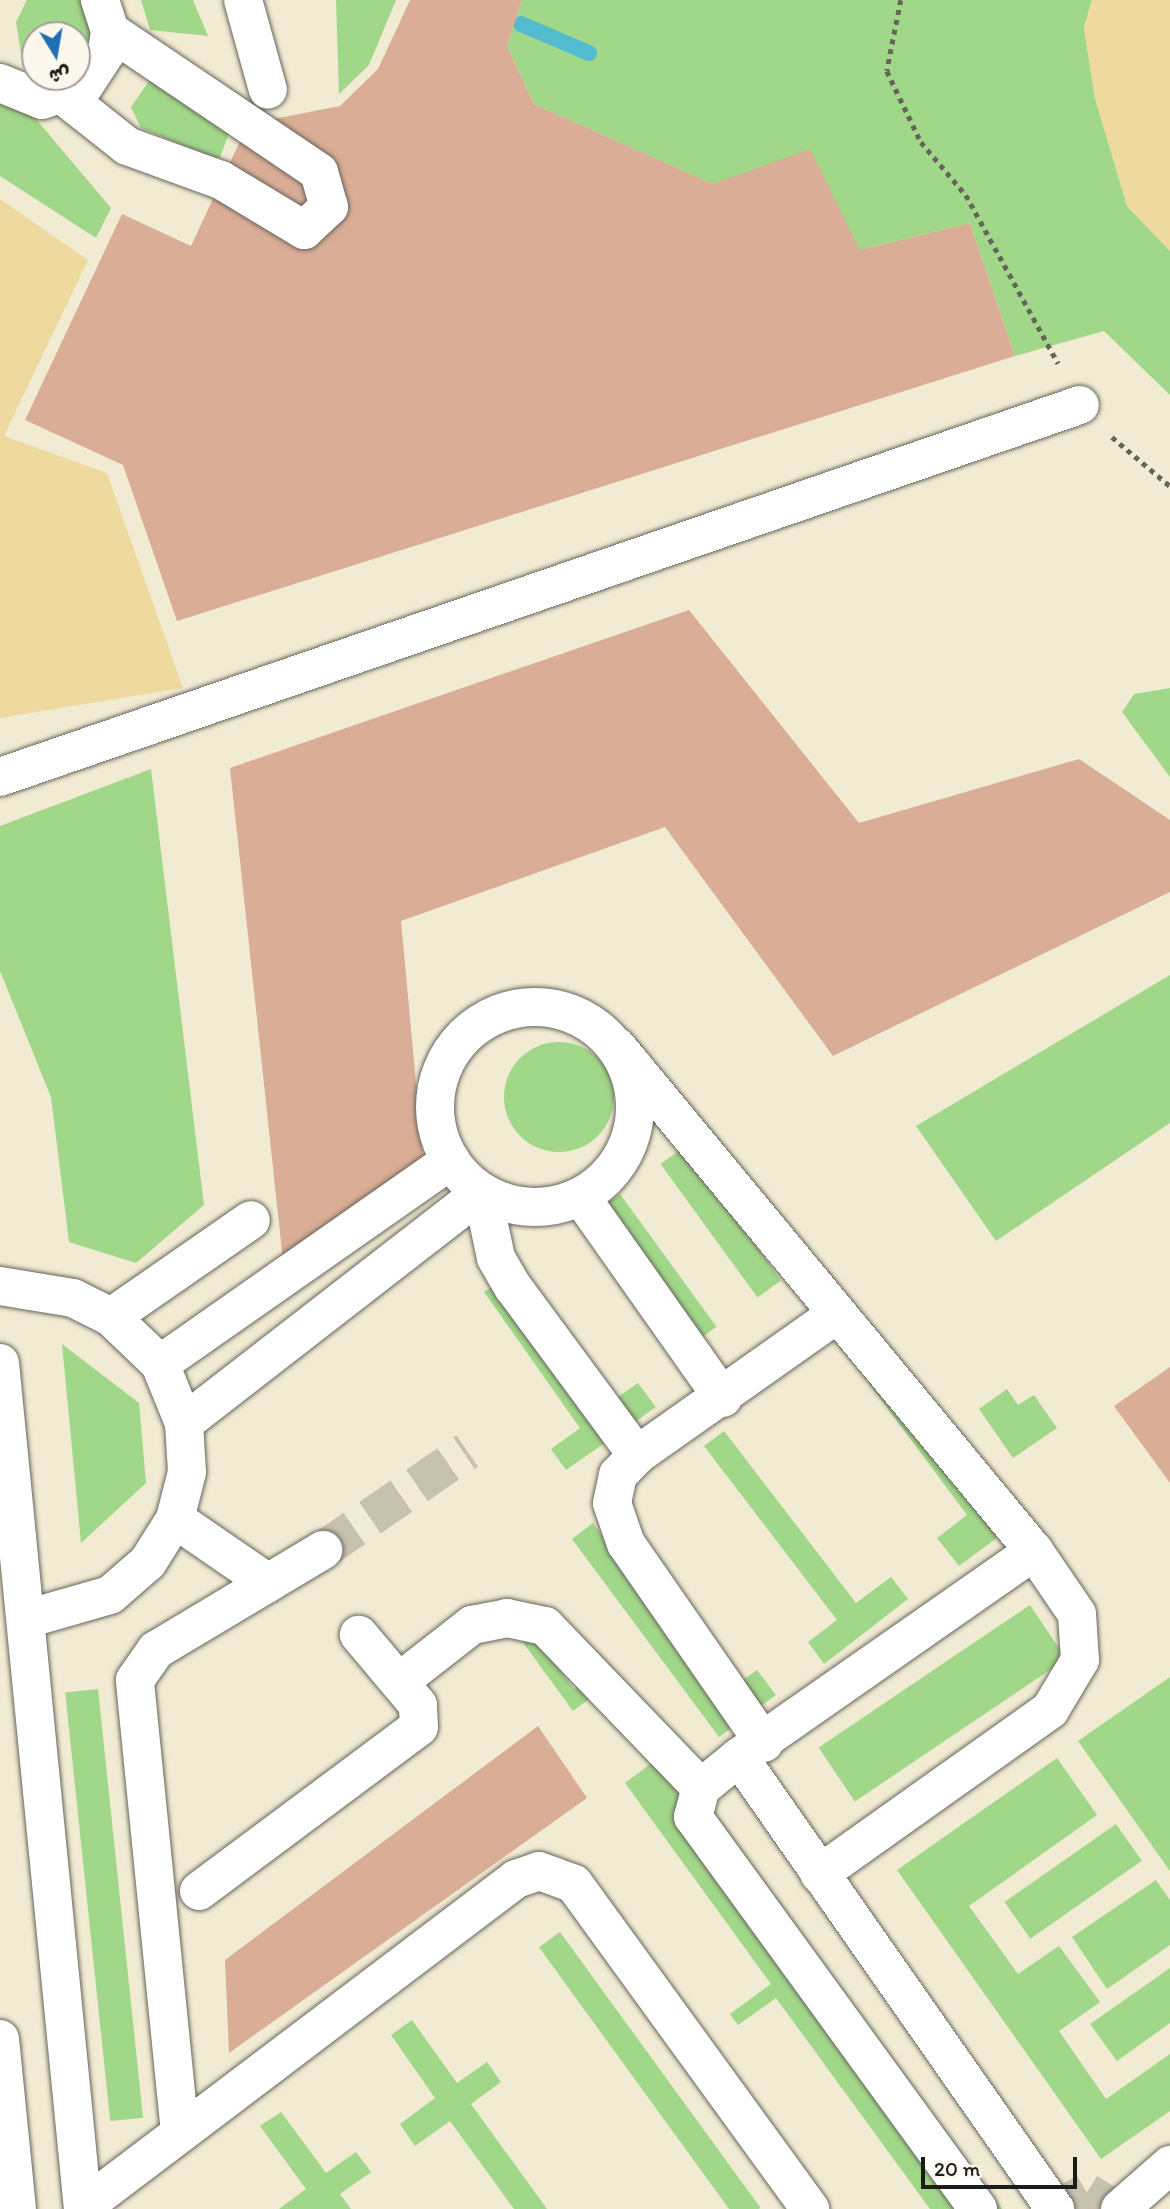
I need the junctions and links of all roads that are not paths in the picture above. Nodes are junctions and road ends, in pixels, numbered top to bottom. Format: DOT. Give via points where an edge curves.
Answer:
graph roads {
  1 [pos="243,0"];
  2 [pos="105,15"];
  3 [pos="0,82"];
  4 [pos="268,90"];
  5 [pos="64,96"];
  6 [pos="1080,405"];
  7 [pos="0,777"];
  8 [pos="617,1047"];
  9 [pos="451,1160"];
  10 [pos="482,1192"];
  11 [pos="581,1197"];
  12 [pos="251,1220"];
  13 [pos="0,1286"];
  14 [pos="834,1316"];
  15 [pos="111,1317"];
  16 [pos="0,1363"];
  17 [pos="160,1364"];
  18 [pos="723,1398"];
  19 [pos="184,1423"];
  20 [pos="637,1455"];
  21 [pos="175,1519"];
  22 [pos="323,1550"];
  23 [pos="1034,1551"];
  24 [pos="268,1583"];
  25 [pos="27,1619"];
  26 [pos="359,1635"];
  27 [pos="399,1682"];
  28 [pos="752,1750"];
  29 [pos="697,1803"];
  30 [pos="819,1874"];
  31 [pos="199,1891"];
  32 [pos="0,2039"];
  33 [pos="180,2133"];
  34 [pos="1170,2165"];
  35 [pos="83,2208"];
  36 [pos="16,2209"];
  37 [pos="810,2209"];
  38 [pos="978,2209"];
  39 [pos="1055,2209"];
  40 [pos="1120,2209"];
  1 -- 4 [label="main road"];
  2 -- 5 [label="main road" via="99,69"];
  2 -- 5 [label="main road" via="319,172 329,206 304,230 221,180 127,146"];
  3 -- 5 [label="main road" via="20,95"];
  6 -- 7 [label="main road"];
  8 -- 9 [label="main road" via="570,1013 512,1009 485,1021 461,1039 436,1091 435,1120"];
  8 -- 11 [label="main road" via="632,1079 636,1113 628,1147 609,1176"];
  8 -- 14 [label="main road"];
  9 -- 10 [label="main road"];
  9 -- 17 [label="main road"];
  10 -- 11 [label="main road" via="531,1207"];
  10 -- 19 [label="main road"];
  10 -- 20 [label="main road" via="496,1258 513,1287"];
  11 -- 18 [label="main road"];
  12 -- 15 [label="main road"];
  13 -- 15 [label="main road" via="73,1298"];
  14 -- 18 [label="main road"];
  14 -- 23 [label="main road"];
  15 -- 17 [label="main road"];
  16 -- 25 [label="main road"];
  17 -- 19 [label="main road"];
  18 -- 20 [label="main road"];
  19 -- 21 [label="main road" via="187,1472"];
  20 -- 28 [label="main road" via="618,1475 612,1503 626,1544"];
  21 -- 24 [label="main road"];
  21 -- 25 [label="main road" via="148,1562 110,1595"];
  22 -- 24 [label="main road"];
  23 -- 28 [label="main road"];
  23 -- 30 [label="main road" via="1077,1614 1080,1660 1050,1710"];
  24 -- 33 [label="main road" via="156,1650 135,1680"];
  25 -- 35 [label="main road"];
  26 -- 27 [label="main road"];
  27 -- 29 [label="main road" via="472,1625 507,1618 545,1626"];
  27 -- 31 [label="main road" via="421,1716 413,1736"];
  28 -- 29 [label="main road"];
  28 -- 30 [label="main road"];
  29 -- 38 [label="main road"];
  30 -- 39 [label="main road"];
  32 -- 36 [label="main road"];
  33 -- 35 [label="main road"];
  33 -- 37 [label="main road" via="516,1879 552,1872 574,1884"];
  34 -- 40 [label="main road"];
}
